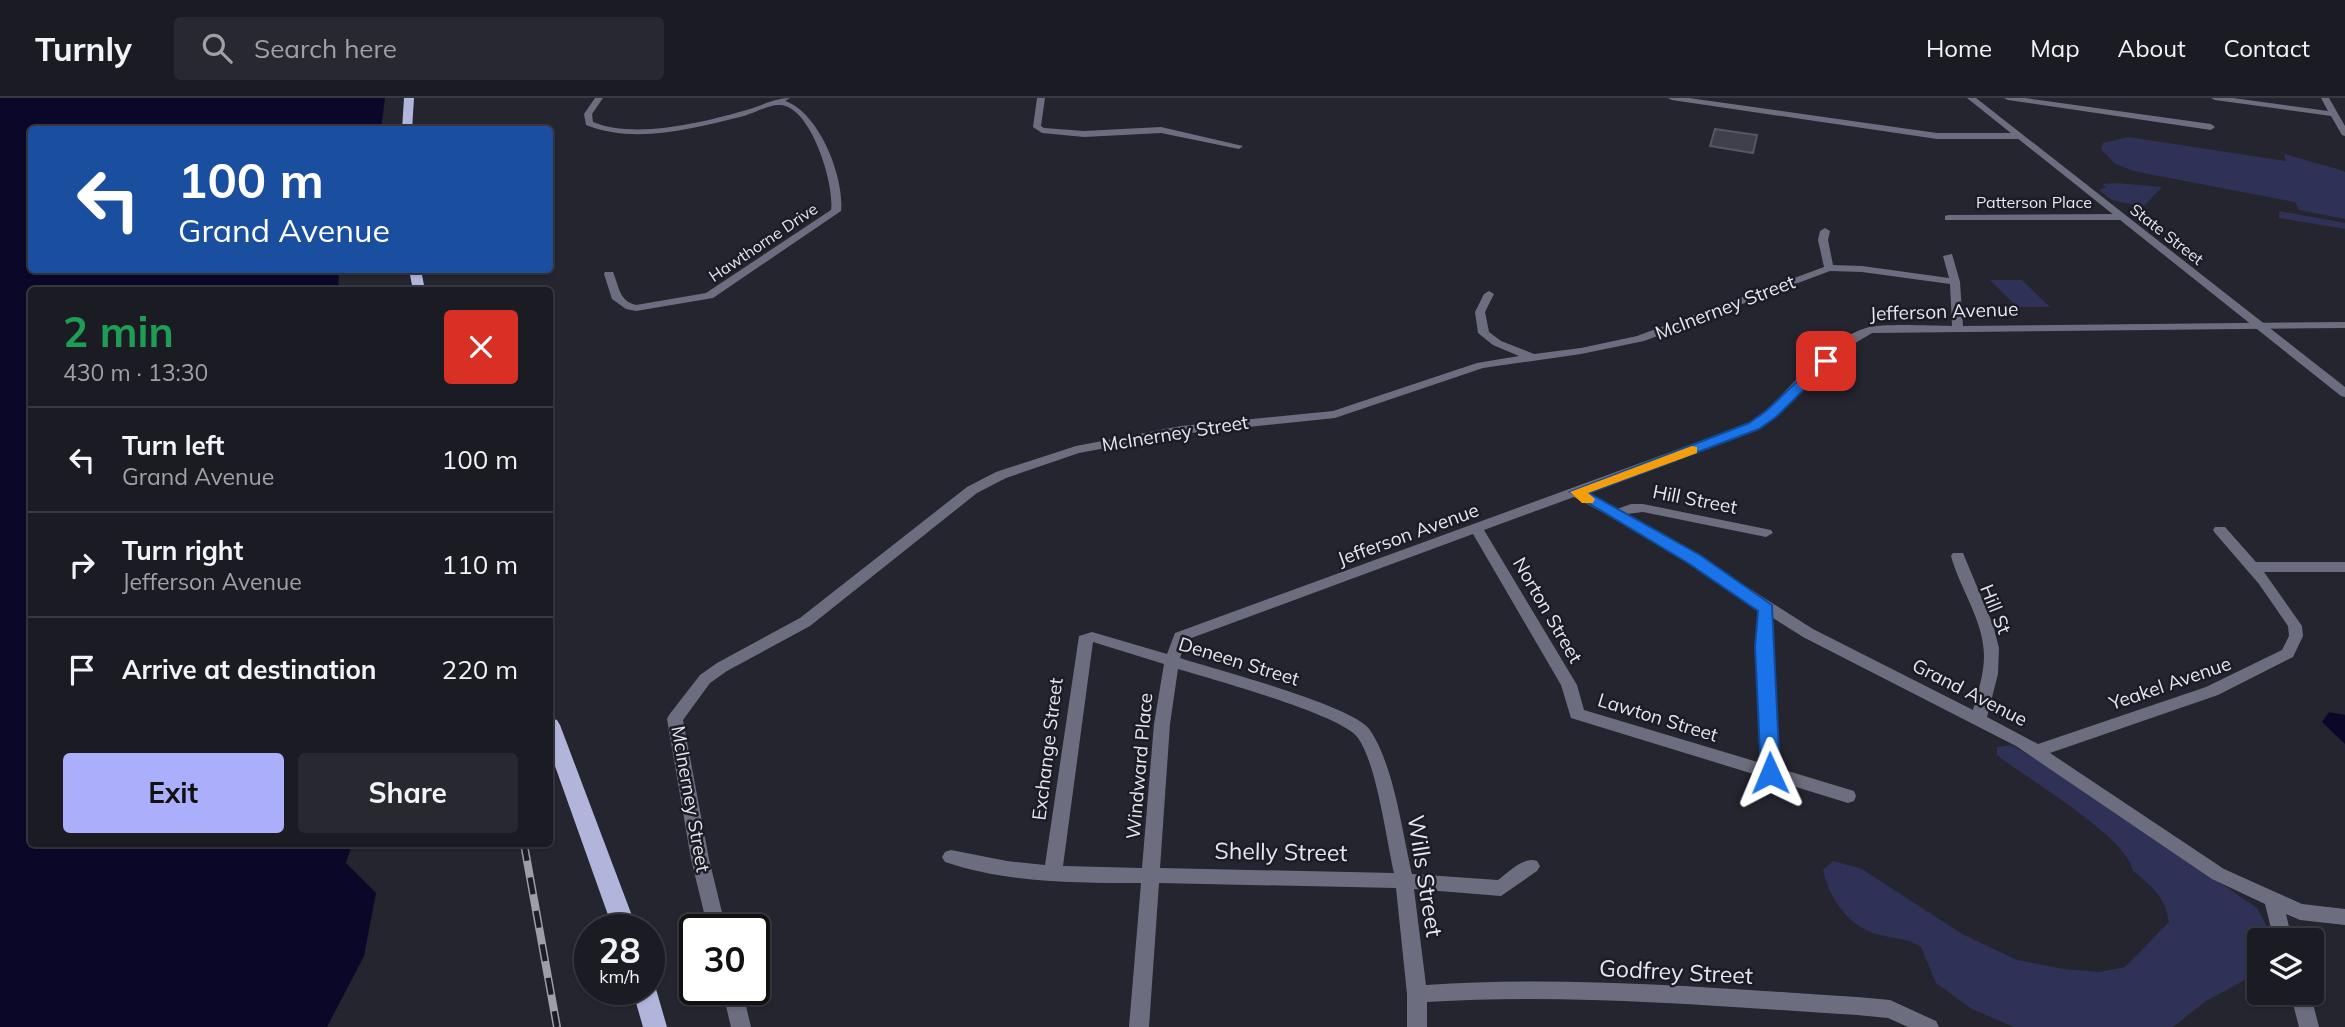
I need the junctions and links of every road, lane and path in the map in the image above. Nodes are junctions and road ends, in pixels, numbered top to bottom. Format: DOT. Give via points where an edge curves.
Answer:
graph roads {
  1 [pos="409,98"];
  2 [pos="599,98"];
  3 [pos="1041,98"];
  4 [pos="1672,98"];
  5 [pos="1970,98"];
  6 [pos="2008,98"];
  7 [pos="2215,98"];
  8 [pos="2325,98"];
  9 [pos="2230,99"];
  10 [pos="783,100"];
  11 [pos="2334,114"];
  12 [pos="407,126"];
  13 [pos="2211,127"];
  14 [pos="2345,133"];
  15 [pos="2018,136"];
  16 [pos="1239,146"];
  17 [pos="2120,217"];
  18 [pos="1948,218"];
  19 [pos="1825,231"];
  20 [pos="1948,256"];
  21 [pos="1829,268"];
  22 [pos="609,274"];
  23 [pos="1955,282"];
  24 [pos="1489,294"];
  25 [pos="2345,325"];
  26 [pos="2260,326"];
  27 [pos="1958,328"];
  28 [pos="1534,358"];
  29 [pos="2345,393"];
  30 [pos="1577,492"];
  31 [pos="1616,514"];
  32 [pos="1477,529"];
  33 [pos="2220,530"];
  34 [pos="1766,533"];
  35 [pos="1958,556"];
  36 [pos="2345,567"];
  37 [pos="2253,568"];
  38 [pos="1767,608"];
  39 [pos="1092,637"];
  40 [pos="1172,661"];
  41 [pos="1577,714"];
  42 [pos="1979,718"];
  43 [pos="553,733"];
  44 [pos="1367,736"];
  45 [pos="2037,751"];
  46 [pos="1770,773"];
  47 [pos="1848,796"];
  48 [pos="951,857"];
  49 [pos="1531,866"];
  50 [pos="1053,871"];
  51 [pos="1151,875"];
  52 [pos="1404,878"];
  53 [pos="2274,902"];
  54 [pos="619,914"];
  55 [pos="714,914"];
  56 [pos="2345,917"];
  57 [pos="2280,928"];
  58 [pos="1417,994"];
  59 [pos="649,1005"];
  60 [pos="736,1005"];
  61 [pos="2303,1005"];
  62 [pos="655,1027"];
  63 [pos="741,1027"];
  64 [pos="1139,1027"];
  65 [pos="1417,1027"];
  66 [pos="1930,1027"];
  67 [pos="2309,1027"];
  1 -- 12 [label="main road"];
  2 -- 10 [label="street" via="588,114 589,123 620,132 755,111"];
  3 -- 16 [label="street" via="1037,127 1041,130 1084,134 1161,130"];
  4 -- 15 [label="street" via="1937,136"];
  5 -- 15 [label="street, State Street"];
  6 -- 13 [label="street"];
  7 -- 9 [label="street"];
  8 -- 11 [label="street"];
  9 -- 11 [label="street"];
  10 -- 22 [label="street, Hawthorne Drive" via="798,110 830,165 836,211 722,290 701,298 630,307 617,299"];
  11 -- 14 [label="street"];
  15 -- 17 [label="street, State Street"];
  17 -- 18 [label="street, Patterson Place"];
  17 -- 26 [label="street, State Street"];
  19 -- 21 [label="street"];
  20 -- 23 [label="street"];
  21 -- 23 [label="street, McInerney Street"];
  21 -- 28 [label="street, McInerney Street" via="1662,332"];
  23 -- 27 [label="street"];
  24 -- 28 [label="street" via="1480,312 1484,333"];
  25 -- 26 [label="street, Jefferson Avenue"];
  26 -- 27 [label="street, Jefferson Avenue"];
  26 -- 29 [label="street, State Street"];
  27 -- 30 [label="street, Jefferson Avenue" via="1860,333 1754,426"];
  28 -- 55 [label="street, McInerney Street" via="1481,365 1335,414 1181,430 1076,450 1021,467 971,490 805,622 705,679 675,719"];
  30 -- 31 [label="street, Grand Avenue"];
  30 -- 32 [label="street, Jefferson Avenue"];
  31 -- 34 [label="street, Hill Street" via="1643,508"];
  31 -- 38 [label="street, Grand Avenue"];
  32 -- 40 [label="street, Jefferson Avenue" via="1184,635"];
  32 -- 41 [label="street, Norton Street" via="1563,674"];
  33 -- 37 [label="street, Yeakel Avenue"];
  35 -- 42 [label="street, Hill St" via="1991,649"];
  36 -- 37 [label="street"];
  37 -- 45 [label="street, Yeakel Avenue" via="2295,626 2288,653 2212,691"];
  38 -- 42 [label="street, Grand Avenue" via="1832,646"];
  38 -- 46 [label="street" via="1763,647"];
  39 -- 40 [label="street, Deneen Street"];
  39 -- 50 [label="street, Exchange Street" via="1084,640 1081,648"];
  40 -- 44 [label="street, Deneen Street" via="1309,703 1350,721"];
  40 -- 51 [label="street, Windward Place" via="1156,776"];
  41 -- 46 [label="street, Lawton Street"];
  42 -- 45 [label="street, Grand Avenue"];
  43 -- 54 [label="main road"];
  44 -- 52 [label="street, Wills Street" via="1377,758"];
  45 -- 53 [label="street, Grand Avenue" via="2218,874"];
  46 -- 47 [label="street, Lawton Street"];
  48 -- 50 [label="street, Shelly Street"];
  49 -- 52 [label="street, Shelly Street" via="1501,888"];
  50 -- 51 [label="street, Shelly Street"];
  51 -- 52 [label="street, Shelly Street"];
  51 -- 64 [label="street, Windward Place"];
  52 -- 58 [label="street, Wills Street"];
  53 -- 56 [label="street, Grand Avenue" via="2300,912"];
  53 -- 57 [label="street"];
  58 -- 65 [label="street, Wills Street"];
  58 -- 66 [label="street, Godfrey Street" via="1471,989 1577,991 1857,1006 1890,1009"];
  59 -- 62 [label="main road"];
  60 -- 63 [label="street"];
  61 -- 67 [label="street"];
}
